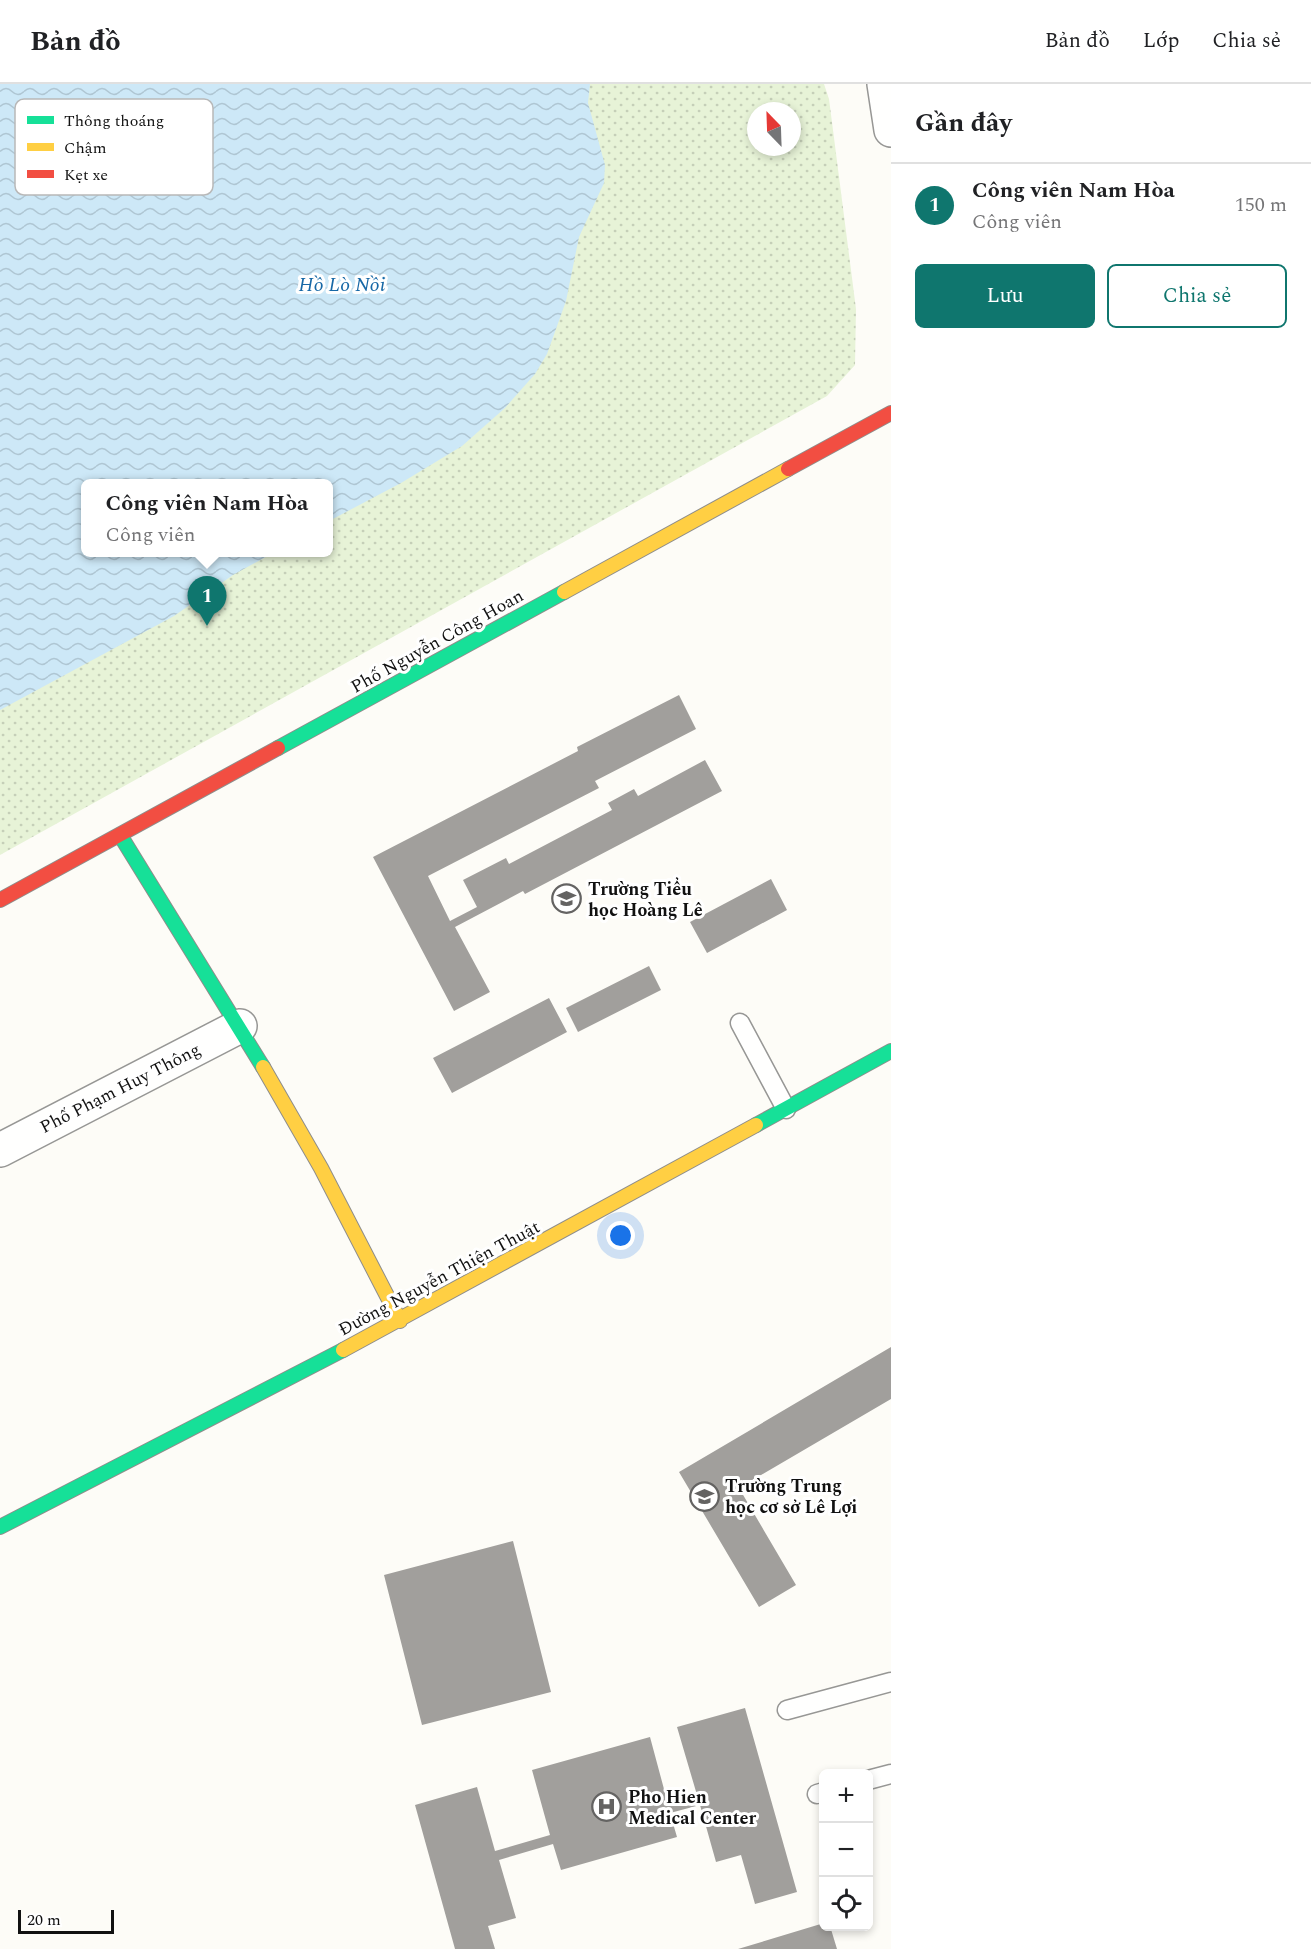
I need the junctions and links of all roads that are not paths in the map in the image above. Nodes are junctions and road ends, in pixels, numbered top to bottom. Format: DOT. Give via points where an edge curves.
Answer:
graph roads {
  1 [pos="884,84"];
  2 [pos="891,130"];
  3 [pos="891,413"];
  4 [pos="120,834"];
  5 [pos="0,900"];
  6 [pos="740,1023"];
  7 [pos="240,1026"];
  8 [pos="891,1052"];
  9 [pos="786,1109"];
  10 [pos="0,1150"];
  11 [pos="400,1321"];
  12 [pos="0,1527"];
  13 [pos="891,1682"];
  14 [pos="787,1710"];
  15 [pos="891,1774"];
  16 [pos="873,1779"];
  1 -- 2 [label="street"];
  3 -- 4 [label="street, Phố Nguyễn Công Hoan"];
  4 -- 5 [label="street, Phố Nguyễn Công Hoan"];
  4 -- 7 [label="street"];
  6 -- 9 [label="lane"];
  7 -- 10 [label="street, Phố Phạm Huy Thông"];
  7 -- 11 [label="street" via="321,1168"];
  8 -- 9 [label="street, Đường Nguyễn Thiện Thuật"];
  9 -- 11 [label="street, Đường Nguyễn Thiện Thuật"];
  11 -- 12 [label="street, Đường Nguyễn Thiện Thuật"];
  13 -- 14 [label="lane"];
  15 -- 16 [label="lane"];
}
